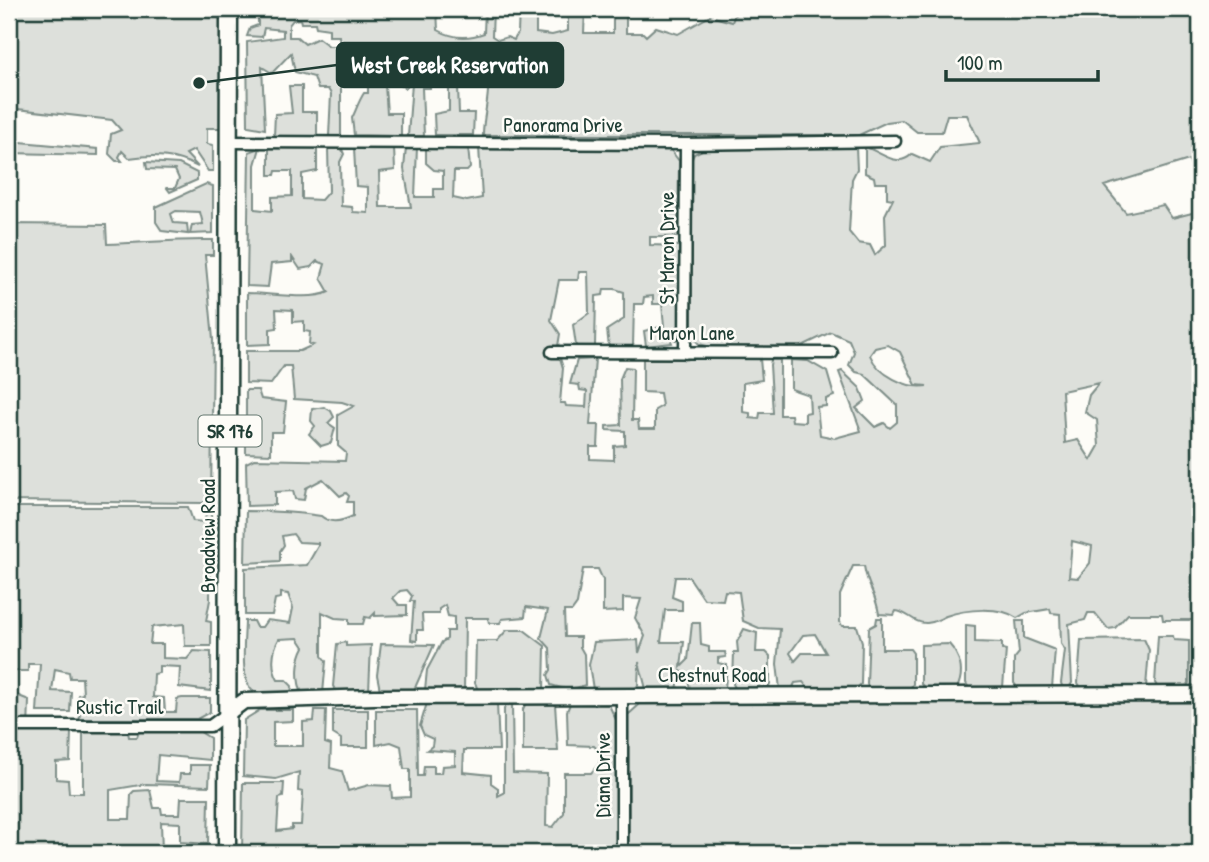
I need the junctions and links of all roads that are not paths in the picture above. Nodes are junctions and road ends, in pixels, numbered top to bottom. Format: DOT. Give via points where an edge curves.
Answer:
graph roads {
  1 [pos="229,9"];
  2 [pos="895,141"];
  3 [pos="230,142"];
  4 [pos="686,144"];
  5 [pos="552,352"];
  6 [pos="685,353"];
  7 [pos="832,353"];
  8 [pos="1200,694"];
  9 [pos="622,696"];
  10 [pos="228,713"];
  11 [pos="9,726"];
  12 [pos="227,853"];
  13 [pos="622,853"];
  1 -- 3 [label="main road, Broadview Road / SR 176"];
  2 -- 4 [label="street, Panorama Drive"];
  3 -- 4 [label="street, Panorama Drive"];
  3 -- 10 [label="main road, Broadview Road / SR 176"];
  4 -- 6 [label="street, St Maron Drive"];
  5 -- 6 [label="street, Maron Lane"];
  6 -- 7 [label="street, Maron Lane"];
  8 -- 9 [label="street, Chestnut Road"];
  9 -- 10 [label="street, Chestnut Road" via="244,701"];
  9 -- 13 [label="street, Diana Drive"];
  10 -- 11 [label="street, Rustic Trail" via="210,726"];
  10 -- 12 [label="main road, Broadview Road / SR 176"];
}
